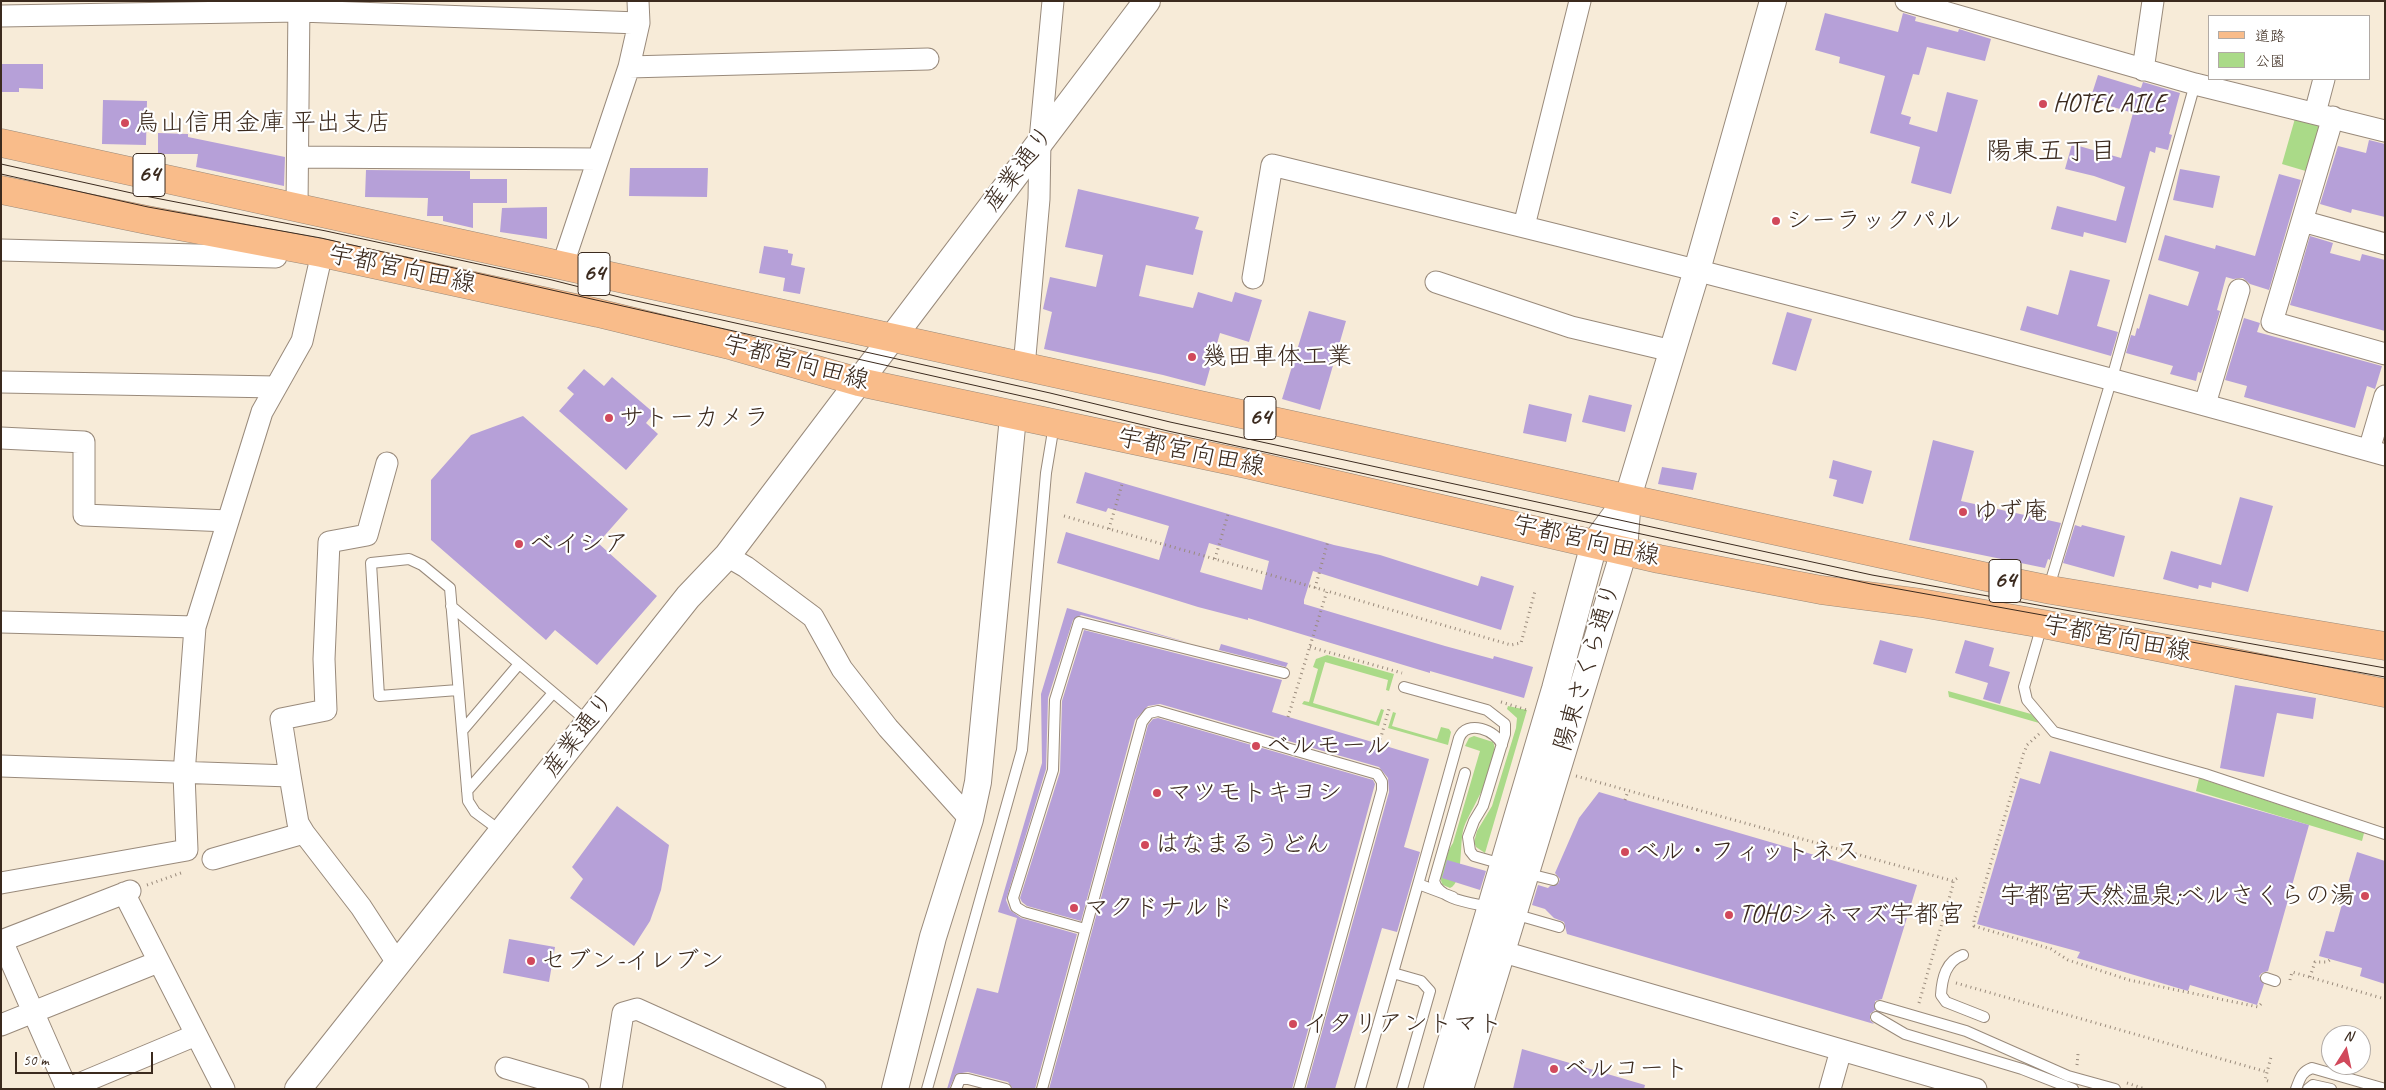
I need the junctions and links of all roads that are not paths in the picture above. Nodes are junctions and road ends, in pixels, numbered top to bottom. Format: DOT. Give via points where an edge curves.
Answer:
graph roads {
  1 [pos="638,1"];
  2 [pos="1053,1"];
  3 [pos="1147,1"];
  4 [pos="1580,1"];
  5 [pos="1773,1"];
  6 [pos="1906,1"];
  7 [pos="2153,1"];
  8 [pos="299,6"];
  9 [pos="1,16"];
  10 [pos="639,23"];
  11 [pos="928,60"];
  12 [pos="629,66"];
  13 [pos="2143,70"];
  14 [pos="2324,80"];
  15 [pos="2195,84"];
  16 [pos="2324,115"];
  17 [pos="2385,131"];
  18 [pos="1040,140"];
  19 [pos="1,143"];
  20 [pos="299,157"];
  21 [pos="598,159"];
  22 [pos="1,190"];
  23 [pos="297,207"];
  24 [pos="2302,221"];
  25 [pos="1524,226"];
  26 [pos="2385,244"];
  27 [pos="278,245"];
  28 [pos="1,250"];
  29 [pos="322,253"];
  30 [pos="562,267"];
  31 [pos="1697,270"];
  32 [pos="1253,278"];
  33 [pos="1436,282"];
  34 [pos="2239,290"];
  35 [pos="893,337"];
  36 [pos="1672,351"];
  37 [pos="2385,354"];
  38 [pos="1024,367"];
  39 [pos="2112,378"];
  40 [pos="1,382"];
  41 [pos="859,382"];
  42 [pos="276,387"];
  43 [pos="2385,396"];
  44 [pos="2206,404"];
  45 [pos="1015,416"];
  46 [pos="1054,424"];
  47 [pos="1,438"];
  48 [pos="2377,452"];
  49 [pos="386,463"];
  50 [pos="1628,497"];
  51 [pos="228,521"];
  52 [pos="1594,544"];
  53 [pos="1624,551"];
  54 [pos="727,556"];
  55 [pos="2051,590"];
  56 [pos="451,606"];
  57 [pos="1,622"];
  58 [pos="2042,624"];
  59 [pos="195,627"];
  60 [pos="2385,646"];
  61 [pos="519,664"];
  62 [pos="1284,673"];
  63 [pos="1404,687"];
  64 [pos="458,690"];
  65 [pos="2385,692"];
  66 [pos="553,693"];
  67 [pos="588,722"];
  68 [pos="462,731"];
  69 [pos="1502,745"];
  70 [pos="1,766"];
  71 [pos="1465,773"];
  72 [pos="184,774"];
  73 [pos="290,776"];
  74 [pos="467,791"];
  75 [pos="970,819"];
  76 [pos="304,833"];
  77 [pos="502,833"];
  78 [pos="2385,834"];
  79 [pos="213,859"];
  80 [pos="1513,868"];
  81 [pos="1553,880"];
  82 [pos="1,883"];
  83 [pos="1420,887"];
  84 [pos="1453,897"];
  85 [pos="1500,910"];
  86 [pos="1559,927"];
  87 [pos="1086,929"];
  88 [pos="1,941"];
  89 [pos="1500,950"];
  90 [pos="1963,955"];
  91 [pos="158,962"];
  92 [pos="398,964"];
  93 [pos="1393,973"];
  94 [pos="1880,1006"];
  95 [pos="33,1012"];
  96 [pos="1876,1017"];
  97 [pos="1984,1017"];
  98 [pos="1,1025"];
  99 [pos="196,1035"];
  100 [pos="1841,1050"];
  101 [pos="506,1068"];
  102 [pos="773,1080"];
  103 [pos="1917,1081"];
  104 [pos="67,1089"];
  105 [pos="224,1089"];
  106 [pos="298,1089"];
  107 [pos="578,1089"];
  108 [pos="611,1089"];
  109 [pos="815,1089"];
  110 [pos="895,1089"];
  111 [pos="927,1089"];
  112 [pos="956,1089"];
  113 [pos="1006,1089"];
  114 [pos="1042,1089"];
  115 [pos="1299,1089"];
  116 [pos="1360,1089"];
  117 [pos="1402,1089"];
  118 [pos="1438,1089"];
  119 [pos="1460,1089"];
  120 [pos="1830,1089"];
  121 [pos="1976,1089"];
  122 [pos="2073,1089"];
  123 [pos="2114,1089"];
  124 [pos="2296,1089"];
  125 [pos="2308,1089"];
  126 [pos="2331,1089"];
  127 [pos="2385,1089"];
  1 -- 10 [label="street"];
  2 -- 18 [label="street"];
  3 -- 18 [label="street, 産業通り"];
  4 -- 25 [label="street"];
  5 -- 31 [label="street"];
  6 -- 13 [label="street"];
  7 -- 13 [label="street"];
  8 -- 9 [label="street"];
  8 -- 10 [label="street"];
  8 -- 20 [label="street"];
  10 -- 12 [label="street"];
  11 -- 12 [label="street"];
  12 -- 21 [label="street"];
  13 -- 15 [label="street"];
  14 -- 16 [label="street"];
  15 -- 16 [label="street"];
  15 -- 39 [label="lane"];
  16 -- 17 [label="street"];
  16 -- 24 [label="street"];
  18 -- 35 [label="street, 産業通り"];
  18 -- 38 [label="street" via="1039,199"];
  19 -- 23 [label="main road, 宇都宮向田線 / 64"];
  20 -- 21 [label="street"];
  20 -- 23 [label="street"];
  21 -- 30 [label="street"];
  22 -- 27 [label="main road, 宇都宮向田線 / 64"];
  23 -- 30 [label="main road, 宇都宮向田線 / 64"];
  24 -- 26 [label="street"];
  24 -- 37 [label="street" via="2272,322"];
  25 -- 31 [label="street"];
  25 -- 32 [label="street" via="1272,165"];
  27 -- 28 [label="street" via="276,257"];
  27 -- 29 [label="main road, 宇都宮向田線 / 64"];
  29 -- 41 [label="main road, 宇都宮向田線 / 64" via="608,315"];
  29 -- 42 [label="street" via="302,341"];
  30 -- 35 [label="main road, 宇都宮向田線 / 64"];
  31 -- 36 [label="street"];
  31 -- 39 [label="street"];
  33 -- 36 [label="street" via="1571,327"];
  34 -- 44 [label="street"];
  35 -- 38 [label="main road, 宇都宮向田線 / 64"];
  35 -- 41 [label="street, 産業通り"];
  36 -- 50 [label="street"];
  38 -- 50 [label="main road, 宇都宮向田線 / 64"];
  39 -- 44 [label="street"];
  39 -- 55 [label="lane" via="2052,577"];
  40 -- 42 [label="street"];
  41 -- 45 [label="main road, 宇都宮向田線 / 64"];
  41 -- 54 [label="street, 産業通り"];
  42 -- 51 [label="street" via="262,412"];
  43 -- 48 [label="street"];
  44 -- 48 [label="street"];
  45 -- 46 [label="main road, 宇都宮向田線 / 64"];
  45 -- 75 [label="street" via="978,782"];
  46 -- 52 [label="main road, 宇都宮向田線 / 64" via="1265,468"];
  46 -- 111 [label="lane" via="1046,473 1022,750"];
  47 -- 51 [label="street" via="84,442 84,515"];
  49 -- 73 [label="street" via="368,535 329,542 324,659 326,710 281,719"];
  50 -- 52 [label="street, 陽東さくら通り"];
  50 -- 53 [label="street, 陽東さくら通り"];
  50 -- 55 [label="main road, 宇都宮向田線 / 64"];
  51 -- 59 [label="street"];
  52 -- 53 [label="main road, 宇都宮向田線 / 64"];
  52 -- 80 [label="street, 陽東さくら通り" via="1555,689"];
  53 -- 58 [label="main road, 宇都宮向田線 / 64" via="1821,590"];
  53 -- 80 [label="street, 陽東さくら通り" via="1580,698"];
  54 -- 67 [label="street, 産業通り" via="688,597"];
  54 -- 75 [label="street" via="746,566 813,617 842,669 888,728"];
  55 -- 60 [label="main road, 宇都宮向田線 / 64"];
  56 -- 61 [label="lane"];
  56 -- 64 [label="lane"];
  56 -- 64 [label="lane" via="450,588 422,565 409,559 371,563 379,696"];
  57 -- 59 [label="street"];
  58 -- 65 [label="main road, 宇都宮向田線 / 64"];
  58 -- 78 [label="lane" via="2024,687 2027,700 2054,732 2205,774"];
  59 -- 72 [label="street"];
  61 -- 66 [label="lane"];
  61 -- 68 [label="lane"];
  62 -- 87 [label="lane" via="1079,622 1055,700 1052,770 1013,898 1016,907 1024,912"];
  63 -- 69 [label="lane" via="1475,706 1498,717 1505,724"];
  64 -- 68 [label="lane"];
  66 -- 67 [label="lane"];
  66 -- 74 [label="lane"];
  67 -- 77 [label="street, 産業通り"];
  68 -- 74 [label="lane"];
  69 -- 80 [label="lane" via="1483,806 1468,837 1474,856"];
  69 -- 83 [label="lane" via="1494,733 1468,728 1462,732"];
  70 -- 72 [label="street"];
  71 -- 84 [label="lane" via="1434,881 1436,886"];
  72 -- 73 [label="street"];
  72 -- 82 [label="street" via="187,850"];
  73 -- 76 [label="street" via="298,823"];
  74 -- 77 [label="lane" via="468,801 475,812"];
  75 -- 110 [label="street" via="933,938"];
  76 -- 79 [label="street"];
  76 -- 92 [label="street" via="361,907"];
  77 -- 92 [label="street, 産業通り"];
  80 -- 81 [label="lane"];
  80 -- 85 [label="street, 陽東さくら通り"];
  83 -- 84 [label="lane"];
  83 -- 93 [label="lane"];
  84 -- 85 [label="lane"];
  85 -- 86 [label="lane"];
  85 -- 89 [label="street, 陽東さくら通り"];
  85 -- 118 [label="street, 陽東さくら通り"];
  87 -- 114 [label="lane"];
  87 -- 115 [label="lane" via="1142,722 1148,713 1158,711 1377,774 1382,790"];
  88 -- 91 [label="street" via="127,892"];
  88 -- 95 [label="street"];
  89 -- 100 [label="street"];
  89 -- 119 [label="street, 陽東さくら通り"];
  90 -- 97 [label="lane" via="1949,963 1941,995 1946,1002"];
  91 -- 95 [label="street"];
  91 -- 99 [label="street"];
  92 -- 106 [label="street, 産業通り"];
  93 -- 116 [label="lane"];
  93 -- 117 [label="lane" via="1421,981 1430,990"];
  94 -- 123 [label="lane" via="1966,1031 2068,1076"];
  95 -- 98 [label="street"];
  95 -- 104 [label="street"];
  96 -- 122 [label="lane" via="1911,1037 2022,1069"];
  99 -- 104 [label="street"];
  99 -- 105 [label="street"];
  100 -- 103 [label="street"];
  100 -- 120 [label="street"];
  101 -- 107 [label="street"];
  102 -- 108 [label="street" via="637,1009 622,1013"];
  102 -- 109 [label="street"];
  103 -- 121 [label="street"];
  112 -- 113 [label="lane" via="960,1079 968,1078"];
  124 -- 127 [label="lane" via="2301,1075 2312,1068"];
  125 -- 126 [label="lane" via="2313,1084"];
}
